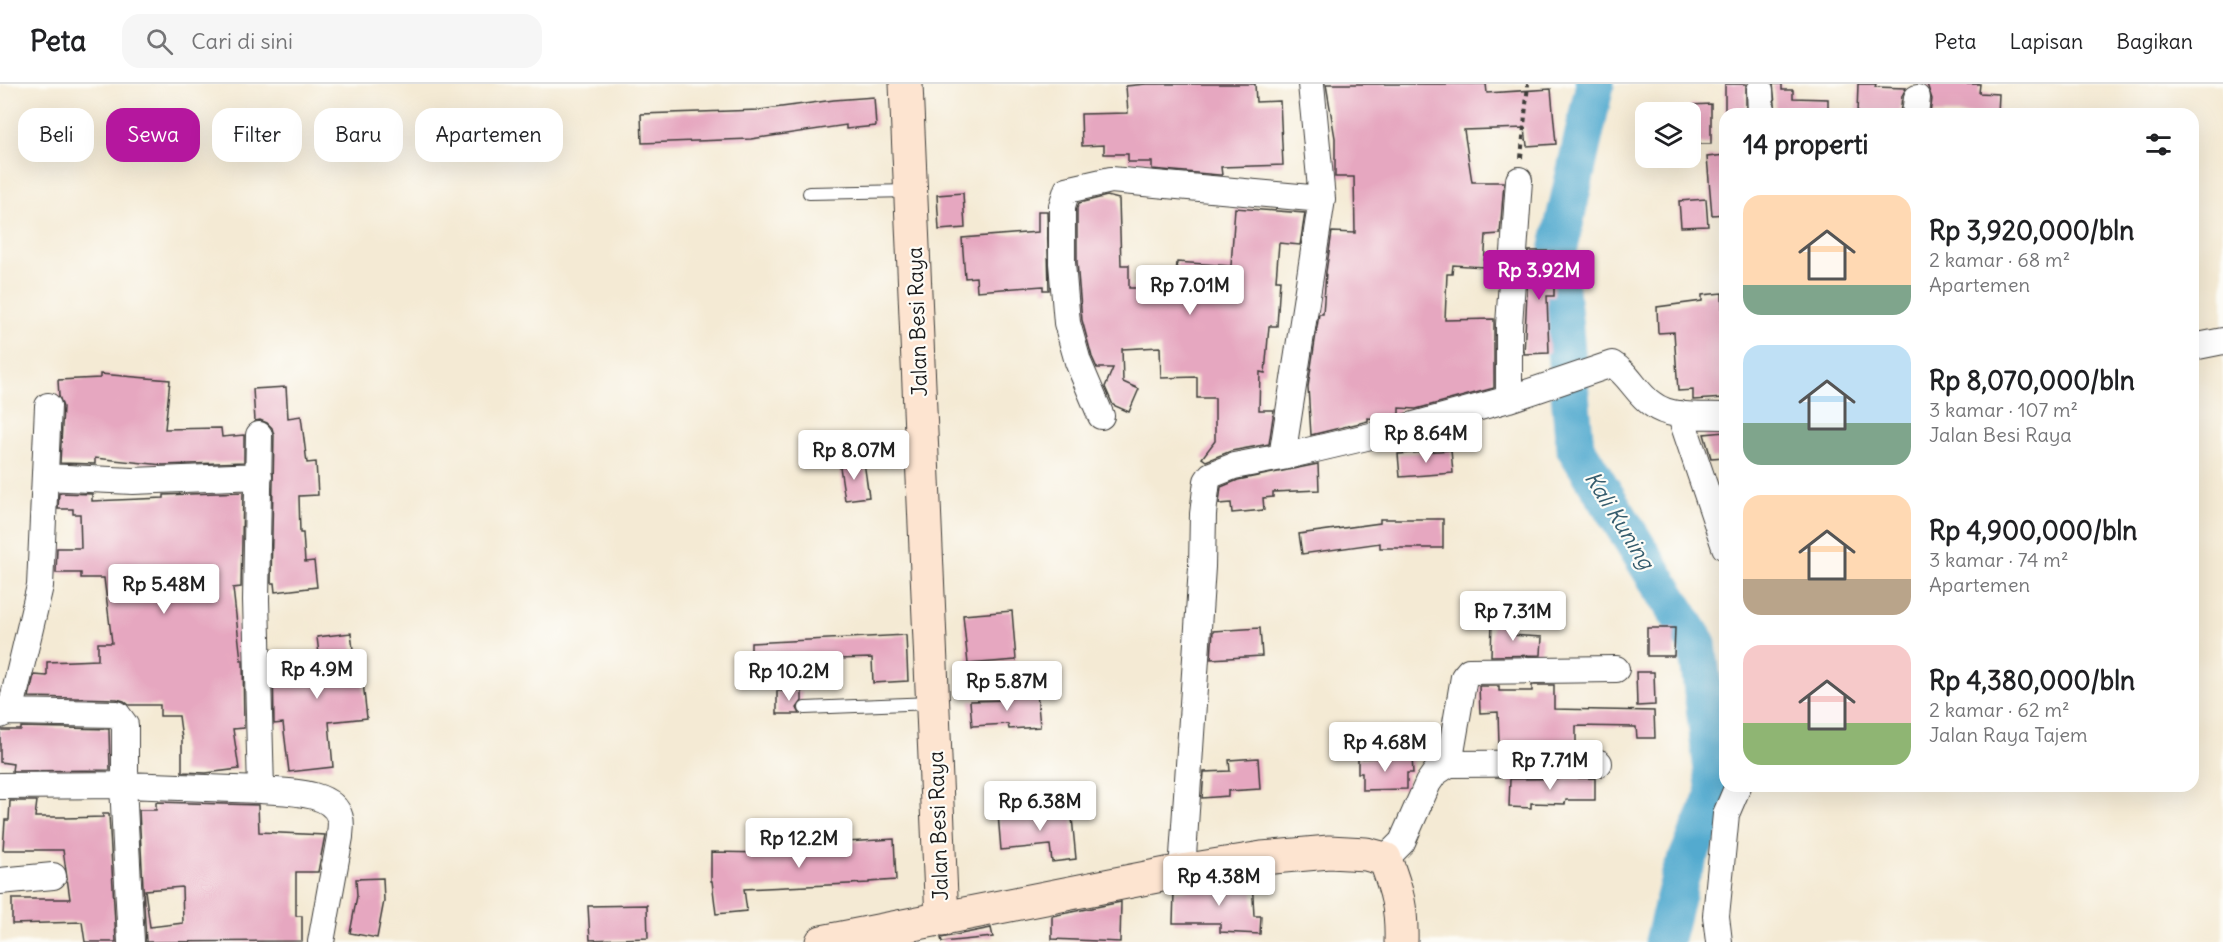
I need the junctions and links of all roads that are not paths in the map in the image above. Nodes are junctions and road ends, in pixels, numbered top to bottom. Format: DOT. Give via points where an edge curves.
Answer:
graph roads {
  1 [pos="906,84"];
  2 [pos="1311,84"];
  3 [pos="1519,180"];
  4 [pos="911,191"];
  5 [pos="809,193"];
  6 [pos="1322,199"];
  7 [pos="2223,341"];
  8 [pos="2199,346"];
  9 [pos="1519,395"];
  10 [pos="48,406"];
  11 [pos="1680,414"];
  12 [pos="1101,416"];
  13 [pos="1719,416"];
  14 [pos="260,435"];
  15 [pos="1282,457"];
  16 [pos="259,476"];
  17 [pos="45,477"];
  18 [pos="1719,530"];
  19 [pos="1616,669"];
  20 [pos="933,703"];
  21 [pos="805,708"];
  22 [pos="3,713"];
  23 [pos="1599,763"];
  24 [pos="1449,764"];
  25 [pos="124,785"];
  26 [pos="0,786"];
  27 [pos="261,790"];
  28 [pos="1735,792"];
  29 [pos="1385,859"];
  30 [pos="1182,871"];
  31 [pos="53,876"];
  32 [pos="0,882"];
  33 [pos="942,920"];
  34 [pos="131,942"];
  35 [pos="321,942"];
  36 [pos="822,942"];
  37 [pos="1401,942"];
  38 [pos="1719,942"];
  1 -- 4 [label="main road, Jalan Besi Raya"];
  2 -- 6 [label="street"];
  3 -- 9 [label="street" via="1509,325"];
  4 -- 5 [label="lane"];
  4 -- 20 [label="main road, Jalan Besi Raya"];
  6 -- 12 [label="street" via="1112,180 1066,190 1062,206 1062,263 1067,323 1078,362"];
  6 -- 15 [label="street"];
  7 -- 8 [label="street"];
  9 -- 11 [label="street" via="1612,364 1652,404"];
  9 -- 15 [label="street"];
  10 -- 17 [label="street"];
  11 -- 13 [label="street"];
  11 -- 18 [label="street"];
  14 -- 16 [label="street"];
  15 -- 30 [label="street" via="1217,470 1207,481"];
  16 -- 17 [label="street" via="133,481"];
  16 -- 27 [label="street" via="256,600"];
  17 -- 22 [label="street" via="40,586 13,700"];
  19 -- 24 [label="street" via="1469,671 1464,677"];
  20 -- 21 [label="lane"];
  20 -- 33 [label="main road, Jalan Besi Raya"];
  22 -- 25 [label="street" via="117,714 125,725"];
  23 -- 24 [label="street"];
  24 -- 29 [label="street" via="1428,783 1402,842"];
  25 -- 26 [label="street"];
  25 -- 27 [label="street"];
  25 -- 34 [label="street"];
  27 -- 35 [label="street" via="325,800 341,819"];
  28 -- 38 [label="street" via="1726,814 1716,916"];
  29 -- 30 [label="main road" via="1329,852"];
  29 -- 37 [label="main road" via="1398,891"];
  30 -- 33 [label="main road"];
  31 -- 32 [label="street"];
  33 -- 36 [label="main road"];
}
